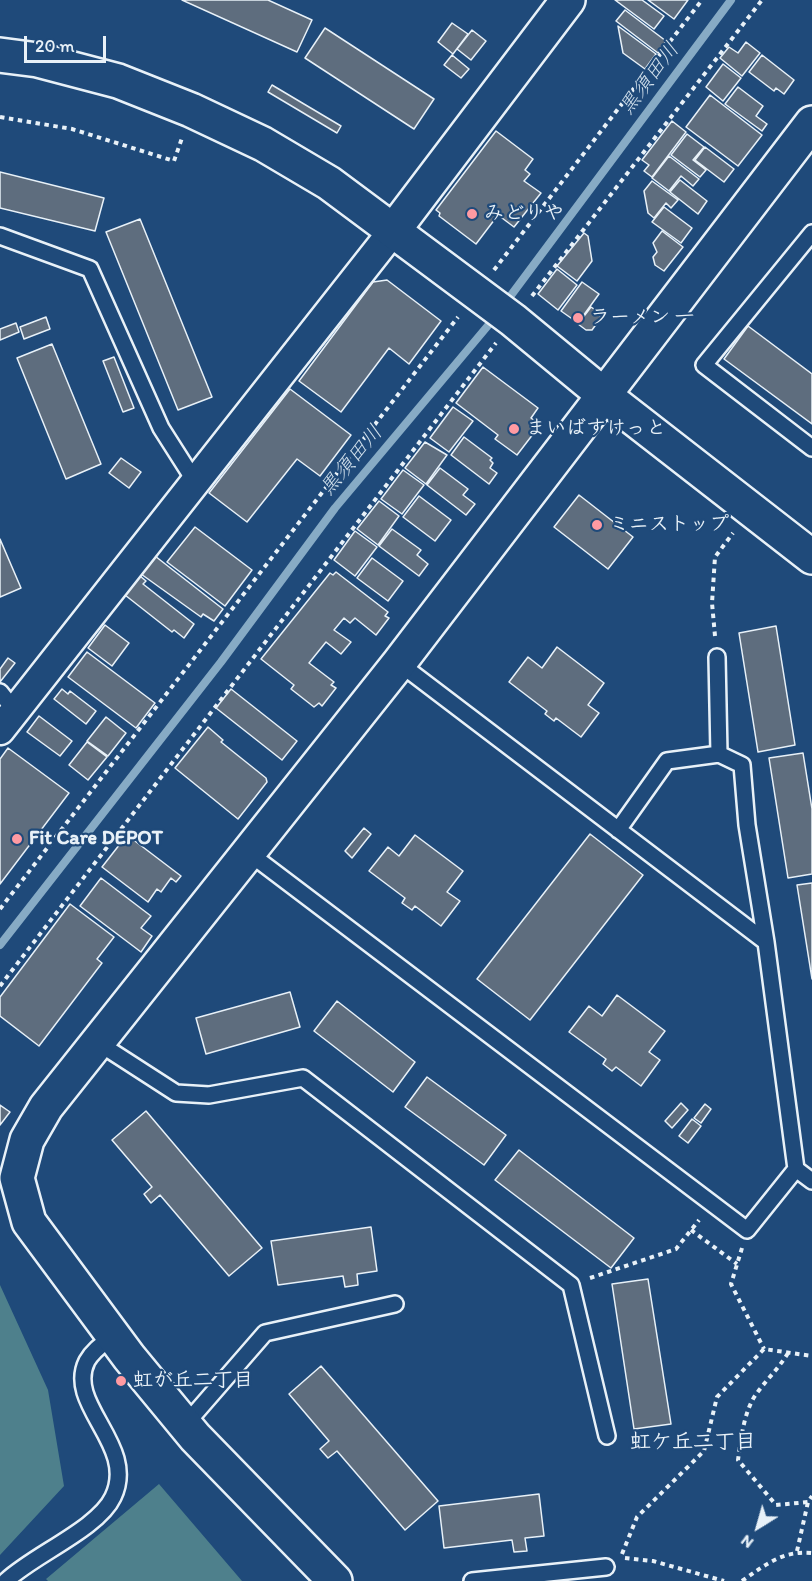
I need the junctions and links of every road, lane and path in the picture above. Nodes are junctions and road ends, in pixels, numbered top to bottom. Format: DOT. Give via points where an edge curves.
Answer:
graph roads {
  1 [pos="568,0"];
  2 [pos="702,0"];
  3 [pos="762,0"];
  4 [pos="0,55"];
  5 [pos="0,117"];
  6 [pos="812,123"];
  7 [pos="182,137"];
  8 [pos="393,231"];
  9 [pos="812,233"];
  10 [pos="0,236"];
  11 [pos="495,306"];
  12 [pos="605,396"];
  13 [pos="812,448"];
  14 [pos="196,483"];
  15 [pos="751,508"];
  16 [pos="812,557"];
  17 [pos="717,657"];
  18 [pos="399,663"];
  19 [pos="5,711"];
  20 [pos="719,754"];
  21 [pos="618,830"];
  22 [pos="249,853"];
  23 [pos="0,909"];
  24 [pos="766,942"];
  25 [pos="0,986"];
  26 [pos="97,1042"];
  27 [pos="796,1169"];
  28 [pos="9,1177"];
  29 [pos="812,1180"];
  30 [pos="713,1203"];
  31 [pos="691,1230"];
  32 [pos="747,1230"];
  33 [pos="737,1264"];
  34 [pos="571,1285"];
  35 [pos="395,1304"];
  36 [pos="113,1335"];
  37 [pos="764,1349"];
  38 [pos="788,1353"];
  39 [pos="812,1356"];
  40 [pos="185,1425"];
  41 [pos="607,1436"];
  42 [pos="812,1496"];
  43 [pos="808,1502"];
  44 [pos="797,1551"];
  45 [pos="812,1552"];
  46 [pos="606,1567"];
  47 [pos="6,1581"];
  48 [pos="335,1581"];
  49 [pos="472,1581"];
  50 [pos="724,1581"];
  51 [pos="742,1581"];
  1 -- 8 [label="street"];
  2 -- 11 [label="path"];
  3 -- 11 [label="path"];
  4 -- 8 [label="street" via="38,60 118,81 191,110 263,144 320,177"];
  5 -- 7 [label="path" via="72,129 174,161"];
  6 -- 12 [label="street"];
  8 -- 11 [label="street"];
  8 -- 14 [label="street"];
  9 -- 13 [label="lane" via="704,365"];
  10 -- 14 [label="lane" via="90,269 161,428"];
  11 -- 12 [label="street"];
  11 -- 23 [label="path"];
  11 -- 25 [label="path"];
  12 -- 15 [label="street"];
  12 -- 18 [label="street"];
  14 -- 19 [label="street"];
  15 -- 16 [label="street"];
  15 -- 17 [label="path" via="716,557 712,603"];
  17 -- 20 [label="lane"];
  18 -- 21 [label="lane"];
  18 -- 22 [label="street"];
  20 -- 21 [label="lane" via="667,761"];
  20 -- 24 [label="lane" via="742,765 747,825"];
  21 -- 24 [label="lane"];
  22 -- 26 [label="street"];
  22 -- 30 [label="lane"];
  24 -- 27 [label="lane"];
  26 -- 28 [label="street" via="41,1115"];
  26 -- 34 [label="lane" via="176,1093 209,1095 303,1078"];
  27 -- 29 [label="lane"];
  27 -- 32 [label="lane"];
  28 -- 36 [label="street" via="29,1222"];
  30 -- 31 [label="path"];
  30 -- 32 [label="lane"];
  31 -- 33 [label="path"];
  31 -- 34 [label="path" via="675,1250"];
  32 -- 33 [label="path"];
  33 -- 37 [label="path" via="731,1284"];
  34 -- 41 [label="lane"];
  35 -- 40 [label="lane" via="265,1333"];
  36 -- 40 [label="street"];
  36 -- 47 [label="lane" via="88,1360 82,1384 114,1447 118,1482 113,1498 91,1521"];
  37 -- 38 [label="path"];
  37 -- 50 [label="path" via="717,1397 704,1451 636,1517 621,1558 653,1561"];
  38 -- 39 [label="path"];
  38 -- 43 [label="path" via="756,1394 741,1435 738,1460 776,1504"];
  40 -- 48 [label="street"];
  42 -- 43 [label="path"];
  43 -- 44 [label="path"];
  44 -- 45 [label="path"];
  44 -- 51 [label="path" via="774,1558"];
  46 -- 49 [label="lane"];
}
